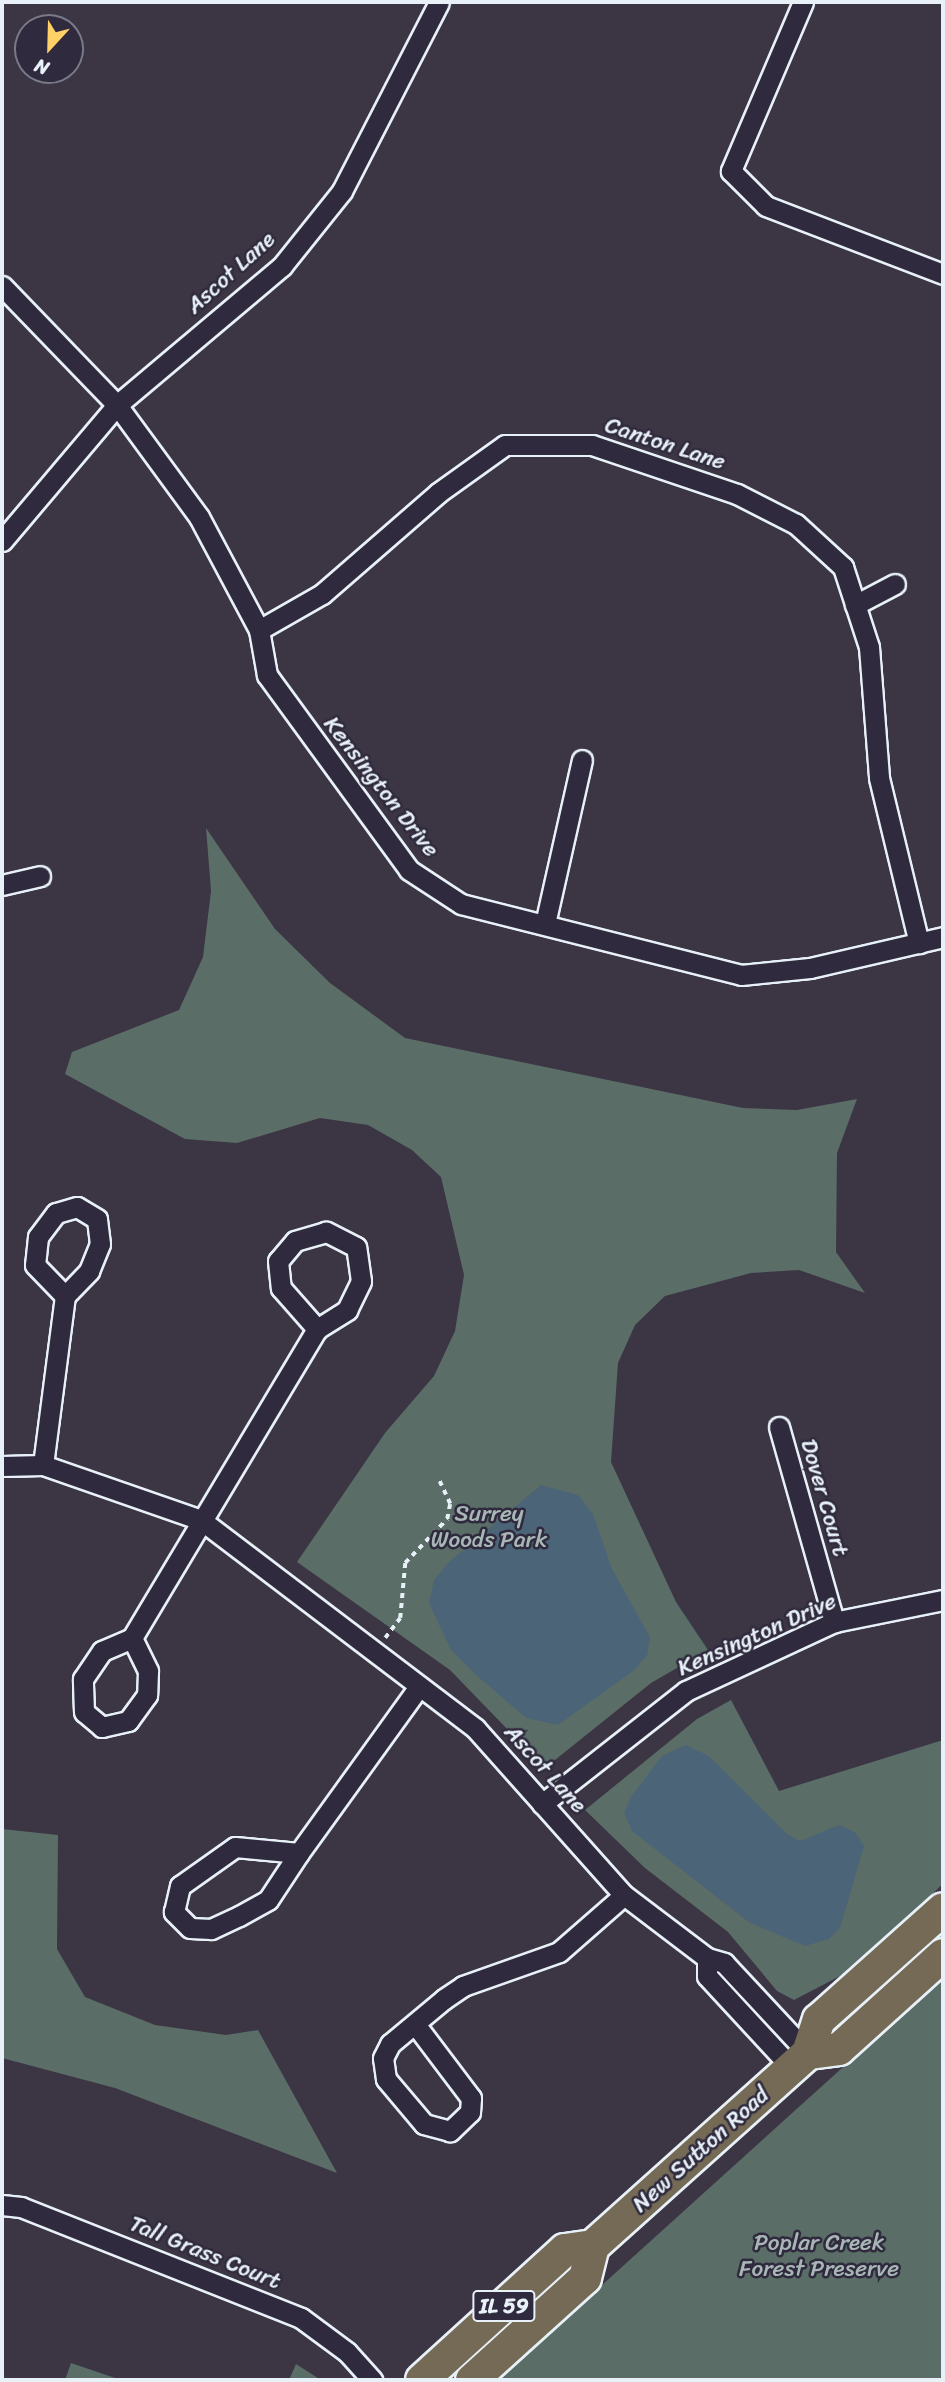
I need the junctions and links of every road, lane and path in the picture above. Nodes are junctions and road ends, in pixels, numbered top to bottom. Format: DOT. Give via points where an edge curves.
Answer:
graph roads {
  1 [pos="439,2"];
  2 [pos="803,2"];
  3 [pos="943,274"];
  4 [pos="2,286"];
  5 [pos="117,405"];
  6 [pos="2,541"];
  7 [pos="895,583"];
  8 [pos="856,605"];
  9 [pos="259,630"];
  10 [pos="582,760"];
  11 [pos="40,876"];
  12 [pos="2,885"];
  13 [pos="545,924"];
  14 [pos="943,937"];
  15 [pos="919,943"];
  16 [pos="65,1296"];
  17 [pos="317,1329"];
  18 [pos="779,1427"];
  19 [pos="43,1465"];
  20 [pos="2,1466"];
  21 [pos="439,1480"];
  22 [pos="201,1520"];
  23 [pos="943,1600"];
  24 [pos="834,1622"];
  25 [pos="132,1638"];
  26 [pos="373,1653"];
  27 [pos="418,1688"];
  28 [pos="542,1804"];
  29 [pos="299,1853"];
  30 [pos="624,1895"];
  31 [pos="943,1909"];
  32 [pos="943,1955"];
  33 [pos="415,2024"];
  34 [pos="800,2061"];
  35 [pos="2,2205"];
  36 [pos="593,2246"];
  37 [pos="372,2380"];
  38 [pos="422,2380"];
  39 [pos="472,2380"];
  1 -- 5 [label="street, Ascot Lane" via="342,191 282,266"];
  2 -- 3 [label="street" via="731,171 765,205"];
  4 -- 5 [label="street, Kensington Drive"];
  5 -- 6 [label="street, Ascot Lane"];
  5 -- 9 [label="street, Kensington Drive" via="199,517"];
  7 -- 8 [label="street"];
  8 -- 9 [label="street, Canton Lane" via="843,567 796,524 737,494 592,444 505,445 438,493 322,594"];
  8 -- 15 [label="street, Canton Lane" via="869,647 879,778"];
  9 -- 13 [label="street, Kensington Drive" via="267,676 409,870 461,904"];
  10 -- 13 [label="street"];
  11 -- 12 [label="street"];
  13 -- 15 [label="street, Kensington Drive" via="741,975 810,968"];
  14 -- 15 [label="street, Kensington Drive"];
  16 -- 19 [label="street"];
  17 -- 17 [label="street" via="281,1288 278,1261 295,1241 326,1232 356,1247 361,1281 347,1310"];
  17 -- 22 [label="street"];
  18 -- 24 [label="street, Dover Court"];
  19 -- 20 [label="street, Ascot Lane"];
  19 -- 22 [label="street, Ascot Lane"];
  21 -- 26 [label="path" via="450,1504 447,1519 405,1563 400,1618"];
  22 -- 25 [label="street"];
  22 -- 26 [label="street, Ascot Lane"];
  23 -- 24 [label="street, Kensington Drive"];
  24 -- 28 [label="street, Kensington Drive" via="686,1691"];
  25 -- 25 [label="street" via="102,1651 83,1679 84,1712 103,1727 128,1721 147,1695 148,1671"];
  26 -- 27 [label="street, Ascot Lane"];
  27 -- 28 [label="street, Ascot Lane" via="475,1728"];
  27 -- 29 [label="street"];
  28 -- 30 [label="street, Ascot Lane"];
  29 -- 29 [label="street" via="268,1900 239,1916 211,1929 190,1928 174,1912 180,1886 235,1847"];
  30 -- 33 [label="street" via="559,1952 483,1976"];
  30 -- 34 [label="street, Ascot Lane" via="707,1958 724,1964"];
  31 -- 34 [label="main road, New Sutton Road / IL 59" via="819,2020"];
  32 -- 34 [label="main road" via="839,2049"];
  33 -- 33 [label="street" via="390,2043 382,2068 424,2124 450,2131 470,2112 471,2098"];
  34 -- 36 [label="main road, New Sutton Road / IL 59"];
  35 -- 37 [label="street, Tall Grass Court" via="22,2207 301,2318 347,2352"];
  36 -- 38 [label="main road, New Sutton Road / IL 59" via="565,2250"];
  36 -- 39 [label="main road, IL 59" via="585,2278"];
}
